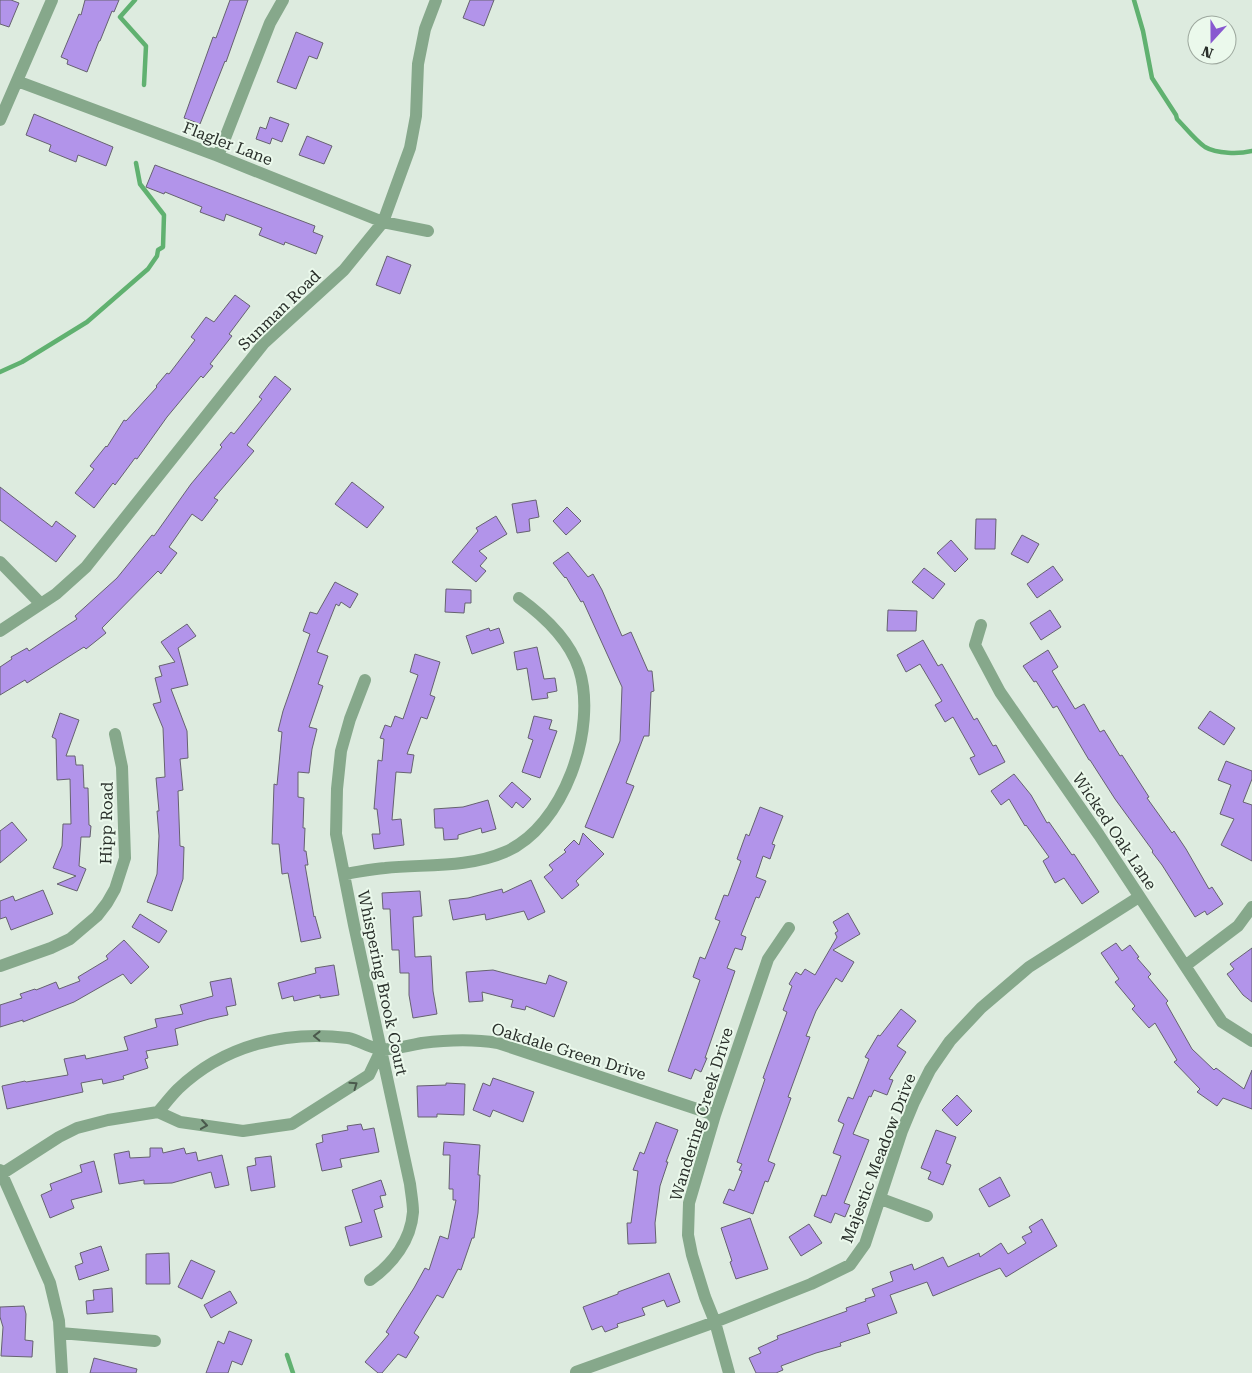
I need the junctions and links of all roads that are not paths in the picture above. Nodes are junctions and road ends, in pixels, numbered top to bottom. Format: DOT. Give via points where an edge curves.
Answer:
graph roads {
  1 [pos="52,0"];
  2 [pos="283,0"];
  3 [pos="436,0"];
  4 [pos="17,80"];
  5 [pos="0,120"];
  6 [pos="218,156"];
  7 [pos="383,222"];
  8 [pos="428,231"];
  9 [pos="0,562"];
  10 [pos="519,598"];
  11 [pos="41,604"];
  12 [pos="981,625"];
  13 [pos="0,631"];
  14 [pos="365,680"];
  15 [pos="115,734"];
  16 [pos="344,874"];
  17 [pos="1139,897"];
  18 [pos="1252,907"];
  19 [pos="789,928"];
  20 [pos="0,966"];
  21 [pos="1185,966"];
  22 [pos="1252,1041"];
  23 [pos="381,1050"];
  24 [pos="158,1112"];
  25 [pos="715,1114"];
  26 [pos="1,1173"];
  27 [pos="881,1199"];
  28 [pos="927,1216"];
  29 [pos="370,1280"];
  30 [pos="714,1322"];
  31 [pos="60,1333"];
  32 [pos="155,1341"];
  33 [pos="576,1372"];
  34 [pos="62,1373"];
  35 [pos="729,1373"];
  1 -- 4 [label="street"];
  2 -- 6 [label="street" via="270,22"];
  3 -- 7 [label="street, Sunman Road" via="425,29 418,64 416,116 410,148"];
  4 -- 5 [label="street"];
  4 -- 6 [label="street, Flagler Lane"];
  6 -- 7 [label="street, Flagler Lane"];
  7 -- 8 [label="street, Flagler Lane"];
  7 -- 11 [label="street, Sunman Road" via="344,270 264,343 86,567"];
  9 -- 11 [label="street"];
  10 -- 16 [label="street" via="552,625 567,646 584,690 582,737 562,797 539,827 524,840 484,859"];
  11 -- 13 [label="street, Sunman Road"];
  12 -- 17 [label="street, Wicked Oak Lane" via="975,645 1000,692"];
  14 -- 16 [label="street, Whispering Brook Court" via="350,719 337,790 336,834"];
  15 -- 20 [label="street, Hipp Road" via="122,767 124,858 115,889 97,916 70,939"];
  16 -- 23 [label="street, Whispering Brook Court"];
  17 -- 21 [label="street, Wicked Oak Lane"];
  17 -- 27 [label="street, Majestic Meadow Drive" via="1029,968 981,1008 950,1041 914,1102"];
  18 -- 21 [label="street" via="1238,926"];
  19 -- 25 [label="street, Wandering Creek Drive" via="768,959"];
  21 -- 22 [label="street, Wicked Oak Lane" via="1222,1022"];
  23 -- 24 [label="street, one-way" via="351,1038 300,1035 272,1040 217,1060 178,1089"];
  24 -- 23 [label="street, one-way" via="180,1122 243,1131 292,1124 369,1075"];
  23 -- 25 [label="street, Oakdale Green Drive" via="438,1041 488,1041"];
  23 -- 29 [label="street, Whispering Brook Court" via="413,1211 408,1234 397,1254"];
  24 -- 26 [label="street" via="77,1128"];
  25 -- 30 [label="street, Wandering Creek Drive" via="687,1217 692,1255"];
  26 -- 31 [label="street" via="50,1283"];
  27 -- 28 [label="street"];
  27 -- 30 [label="street, Majestic Meadow Drive" via="865,1244 850,1264 811,1284"];
  30 -- 33 [label="street, Majestic Meadow Drive"];
  30 -- 35 [label="street, Wandering Creek Drive"];
  31 -- 32 [label="street"];
  31 -- 34 [label="street"];
}
